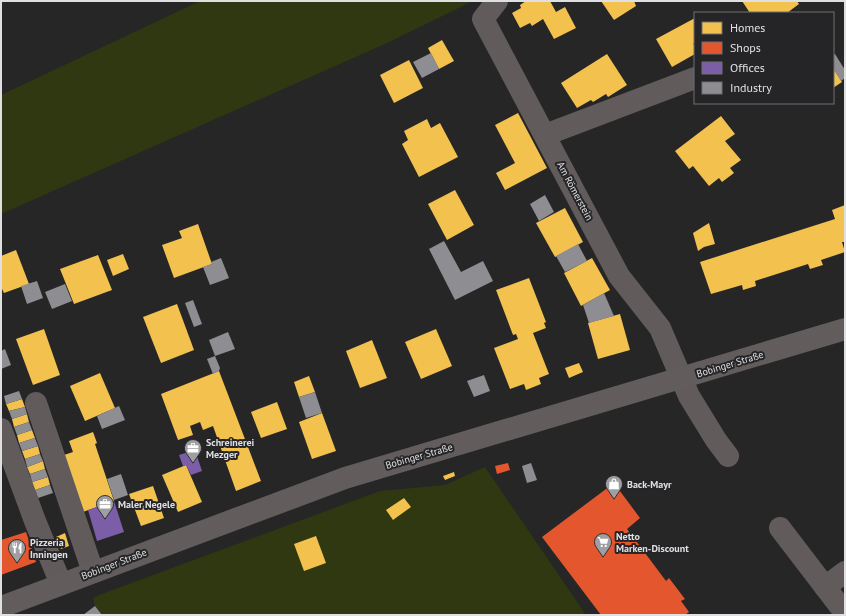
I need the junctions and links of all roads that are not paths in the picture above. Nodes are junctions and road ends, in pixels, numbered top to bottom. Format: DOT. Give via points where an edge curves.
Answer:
graph roads {
  1 [pos="496,1"];
  2 [pos="694,78"];
  3 [pos="545,134"];
  4 [pos="845,329"];
  5 [pos="681,378"];
  6 [pos="36,403"];
  7 [pos="1,429"];
  8 [pos="728,456"];
  9 [pos="780,528"];
  10 [pos="93,572"];
  11 [pos="845,572"];
  12 [pos="61,584"];
  13 [pos="825,587"];
  14 [pos="1,606"];
  15 [pos="845,613"];
  16 [pos="7,615"];
  1 -- 3 [label="street, Am Römerstein" via="483,19"];
  2 -- 3 [label="street"];
  3 -- 5 [label="street, Am Römerstein" via="619,276 660,328"];
  4 -- 5 [label="main road, Bobinger Straße"];
  5 -- 8 [label="street, Am Römerstein" via="689,396"];
  5 -- 10 [label="main road, Bobinger Straße" via="345,478"];
  6 -- 10 [label="street"];
  7 -- 12 [label="street"];
  9 -- 13 [label="street"];
  10 -- 12 [label="main road, Bobinger Straße"];
  11 -- 13 [label="street"];
  12 -- 14 [label="main road, Bobinger Straße"];
  13 -- 15 [label="street"];
  14 -- 16 [label="street"];
}
